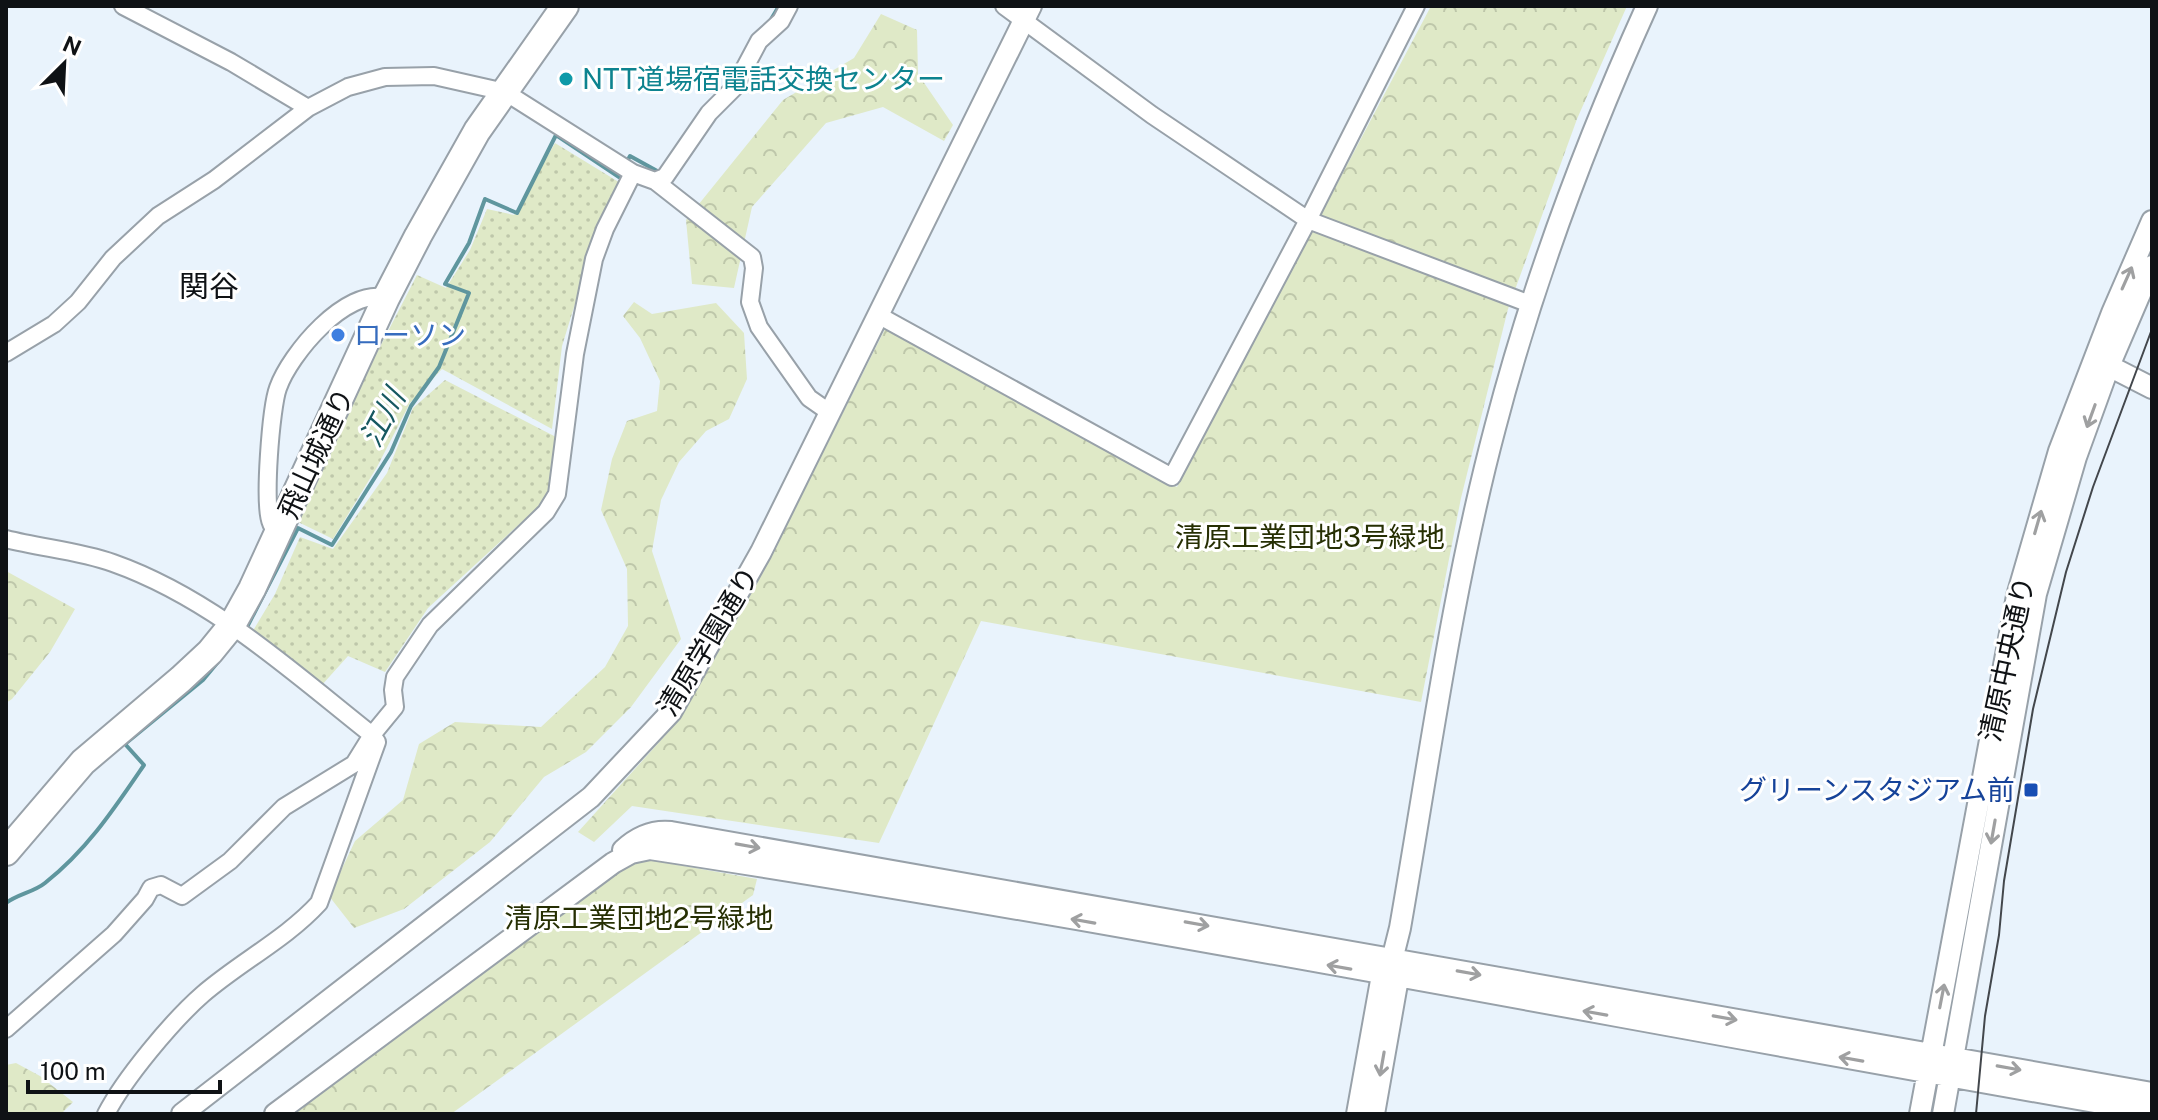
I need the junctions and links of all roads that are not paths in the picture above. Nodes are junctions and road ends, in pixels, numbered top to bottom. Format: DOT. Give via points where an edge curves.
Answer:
graph roads {
  1 [pos="123,6"];
  2 [pos="565,6"];
  3 [pos="789,6"];
  4 [pos="1004,6"];
  5 [pos="1416,6"];
  6 [pos="1647,6"];
  7 [pos="1027,13"];
  8 [pos="505,92"];
  9 [pos="308,108"];
  10 [pos="633,173"];
  11 [pos="655,181"];
  12 [pos="1308,220"];
  13 [pos="2152,221"];
  14 [pos="2152,266"];
  15 [pos="386,298"];
  16 [pos="1530,304"];
  17 [pos="878,315"];
  18 [pos="6,353"];
  19 [pos="2109,366"];
  20 [pos="2152,388"];
  21 [pos="829,412"];
  22 [pos="278,533"];
  23 [pos="6,539"];
  24 [pos="232,625"];
  25 [pos="372,735"];
  26 [pos="6,852"];
  27 [pos="1391,971"];
  28 [pos="6,1029"];
  29 [pos="1930,1064"];
  30 [pos="1951,1068"];
  31 [pos="2152,1093"];
  32 [pos="2152,1112"];
  33 [pos="106,1114"];
  34 [pos="182,1114"];
  35 [pos="275,1114"];
  36 [pos="1357,1114"];
  37 [pos="1374,1114"];
  38 [pos="1920,1114"];
  39 [pos="1943,1114"];
  1 -- 9 [label="street"];
  2 -- 8 [label="highway, 飛山城通り"];
  3 -- 11 [label="street" via="759,41 734,88 709,113 665,177"];
  4 -- 7 [label="street"];
  5 -- 12 [label="street"];
  6 -- 16 [label="street" via="1593,130"];
  7 -- 12 [label="street" via="1152,115"];
  7 -- 17 [label="street, 清原学園通り"];
  8 -- 9 [label="street" via="434,76 385,77 348,87"];
  8 -- 10 [label="street"];
  8 -- 15 [label="highway, 飛山城通り" via="446,184"];
  9 -- 18 [label="street" via="158,216 54,324"];
  10 -- 11 [label="street"];
  10 -- 25 [label="street" via="594,259 557,494 546,512 430,625 395,677 395,707"];
  11 -- 21 [label="street" via="752,257 750,302 759,327 809,398"];
  12 -- 16 [label="street"];
  12 -- 17 [label="street" via="1172,477"];
  29 -- 13 [label="street, 清原中央通り, one-way" via="2017,596 2059,451"];
  14 -- 19 [label="street, 清原中央通り"];
  15 -- 22 [label="highway, 飛山城通り"];
  15 -- 22 [label="street" via="364,298 340,311 287,368 273,408 268,505"];
  16 -- 27 [label="street" via="1477,502"];
  17 -- 21 [label="street, 清原学園通り"];
  19 -- 20 [label="street"];
  19 -- 30 [label="street, 清原中央通り, one-way" via="2036,594"];
  21 -- 34 [label="street, 清原学園通り" via="761,552 671,712 591,797"];
  22 -- 24 [label="highway, 飛山城通り"];
  23 -- 24 [label="street" via="112,562"];
  24 -- 25 [label="street"];
  24 -- 26 [label="highway, 飛山城通り" via="181,679 83,762"];
  25 -- 28 [label="street" via="354,764 284,807 201,884 182,896 161,885 151,888 114,934"];
  25 -- 33 [label="street" via="377,749 319,903 202,995 117,1092"];
  27 -- 29 [label="street"];
  27 -- 35 [label="street" via="660,831 631,842 613,863"];
  27 -- 36 [label="street"];
  27 -- 37 [label="street, one-way"];
  29 -- 30 [label="street"];
  29 -- 38 [label="street, 清原中央通り"];
  30 -- 31 [label="street, one-way"];
  30 -- 32 [label="street"];
  30 -- 39 [label="street, 清原中央通り"];
}
